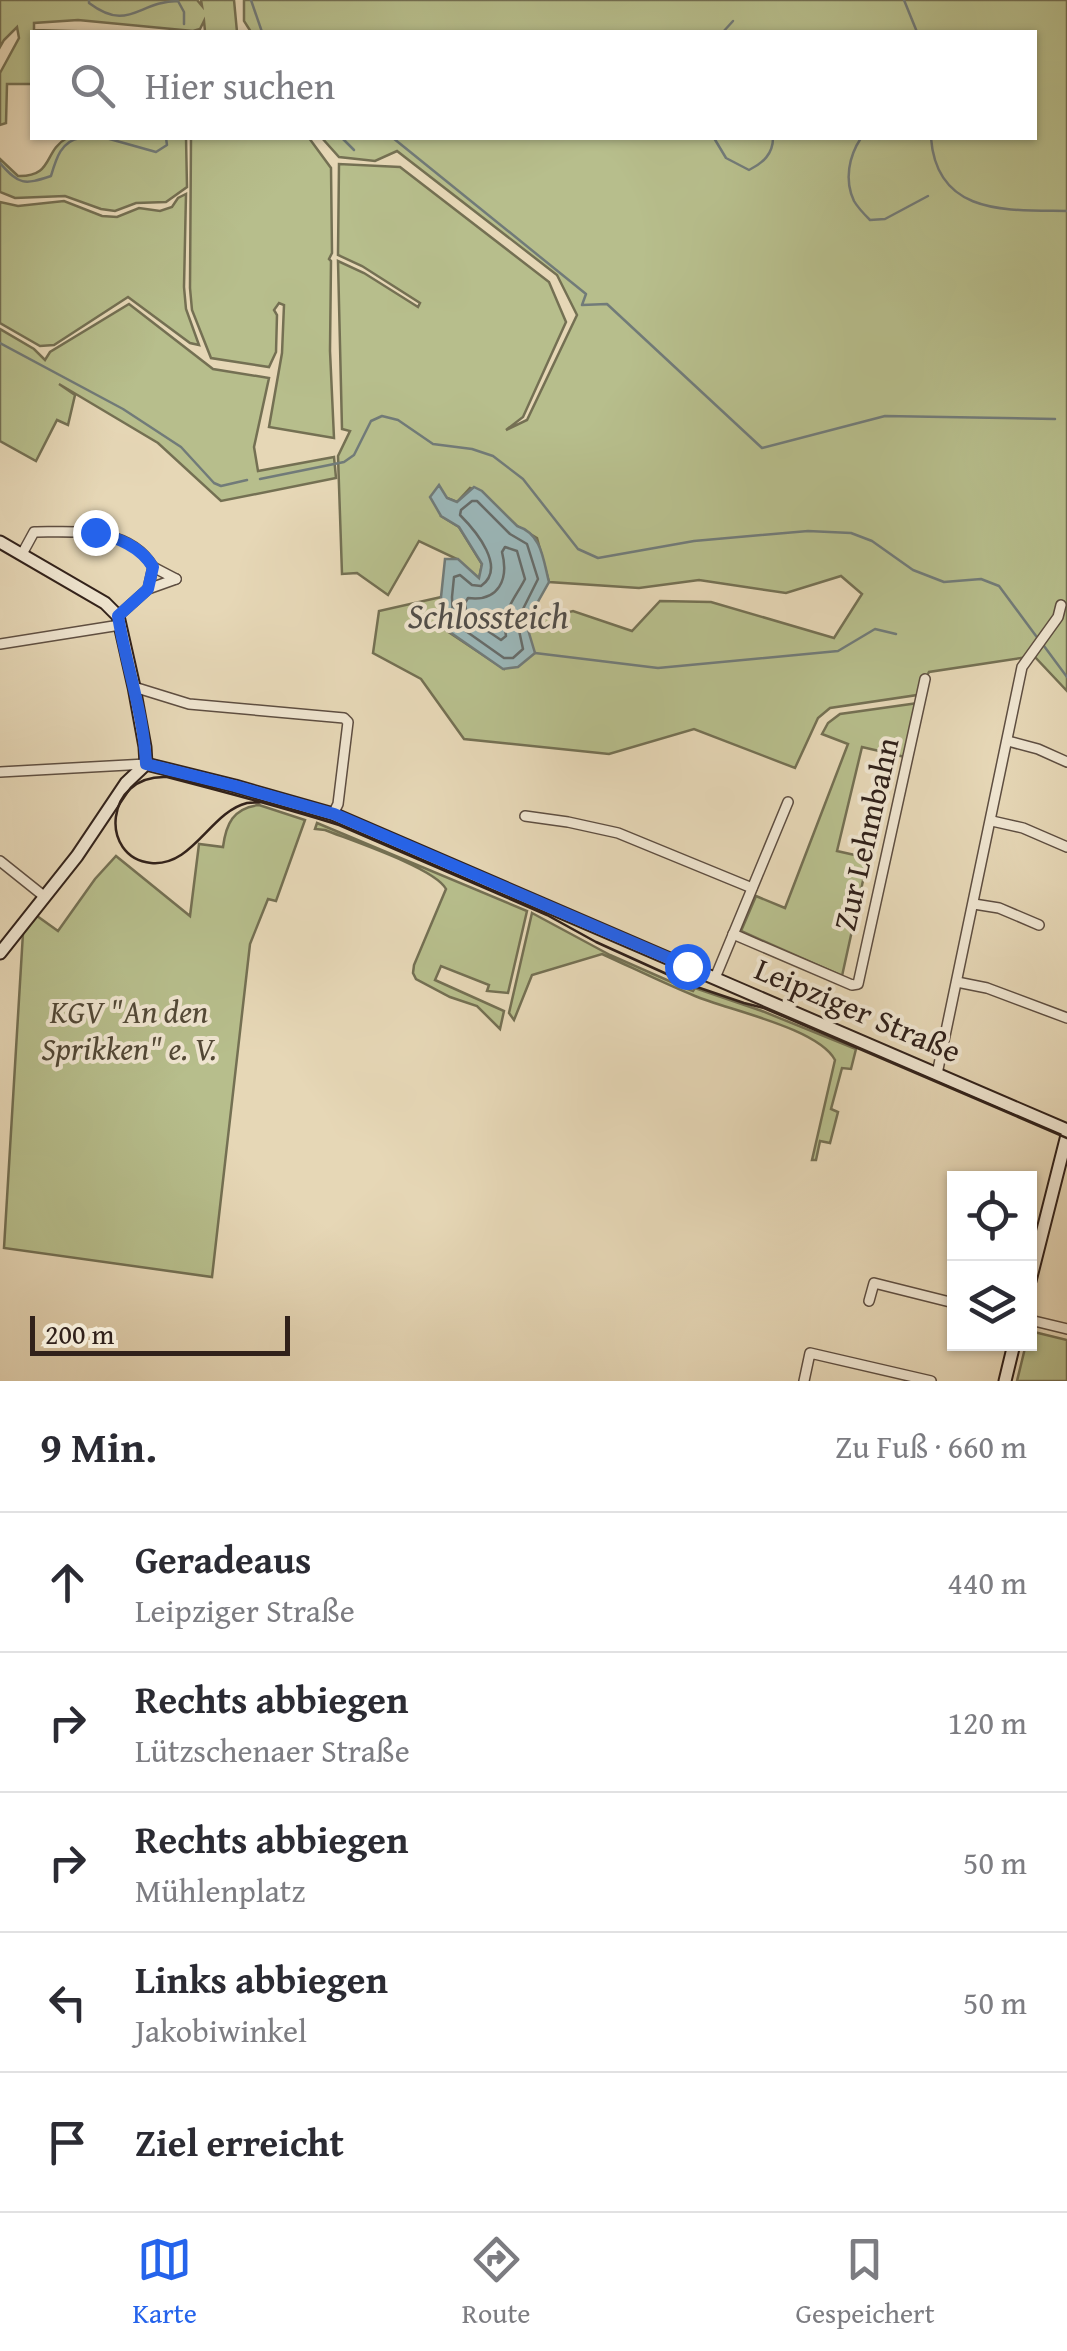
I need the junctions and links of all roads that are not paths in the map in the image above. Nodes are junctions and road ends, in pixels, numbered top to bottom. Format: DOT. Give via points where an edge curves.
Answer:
graph roads {
  1 [pos="0,542"];
  2 [pos="22,554"];
  3 [pos="153,567"];
  4 [pos="148,589"];
  5 [pos="1061,606"];
  6 [pos="119,621"];
  7 [pos="0,644"];
  8 [pos="926,679"];
  9 [pos="134,687"];
  10 [pos="1008,741"];
  11 [pos="1067,762"];
  12 [pos="146,764"];
  13 [pos="0,772"];
  14 [pos="788,802"];
  15 [pos="334,814"];
  16 [pos="525,816"];
  17 [pos="992,820"];
  18 [pos="1067,846"];
  19 [pos="0,861"];
  20 [pos="752,888"];
  21 [pos="45,897"];
  22 [pos="974,904"];
  23 [pos="1040,925"];
  24 [pos="733,934"];
  25 [pos="0,953"];
  26 [pos="715,978"];
  27 [pos="956,982"];
  28 [pos="1067,1018"];
  29 [pos="937,1074"];
  30 [pos="1067,1133"];
  31 [pos="1035,1261"];
  32 [pos="947,1300"];
  33 [pos="870,1301"];
  34 [pos="1037,1322"];
  35 [pos="1067,1329"];
  36 [pos="1012,1351"];
  37 [pos="804,1381"];
  38 [pos="931,1381"];
  39 [pos="1005,1381"];
  1 -- 2 [label="street"];
  2 -- 3 [label="street" via="34,532 95,532 119,538"];
  2 -- 6 [label="street" via="105,603"];
  3 -- 4 [label="street"];
  3 -- 4 [label="street" via="176,580"];
  4 -- 6 [label="street"];
  5 -- 10 [label="street" via="1022,667"];
  6 -- 7 [label="street"];
  6 -- 9 [label="street"];
  8 -- 24 [label="street, Zur Lehmbahn" via="858,984"];
  9 -- 12 [label="street"];
  9 -- 15 [label="street" via="189,704 344,718"];
  10 -- 11 [label="street"];
  10 -- 17 [label="street"];
  12 -- 13 [label="street, Leipziger Straße"];
  12 -- 15 [label="street, Leipziger Straße"];
  12 -- 21 [label="street"];
  14 -- 20 [label="street"];
  15 -- 26 [label="street, Leipziger Straße"];
  16 -- 20 [label="street" via="618,833"];
  17 -- 18 [label="street"];
  17 -- 22 [label="street"];
  19 -- 21 [label="street"];
  20 -- 24 [label="street"];
  21 -- 25 [label="street"];
  22 -- 23 [label="street"];
  22 -- 27 [label="street"];
  24 -- 26 [label="street"];
  26 -- 29 [label="street, Leipziger Straße"];
  27 -- 28 [label="street"];
  27 -- 29 [label="street"];
  29 -- 30 [label="street, Leipziger Straße"];
  30 -- 31 [label="street"];
  32 -- 33 [label="street" via="874,1282"];
  34 -- 35 [label="street"];
  36 -- 39 [label="street"];
  37 -- 38 [label="street" via="810,1353"];
}
